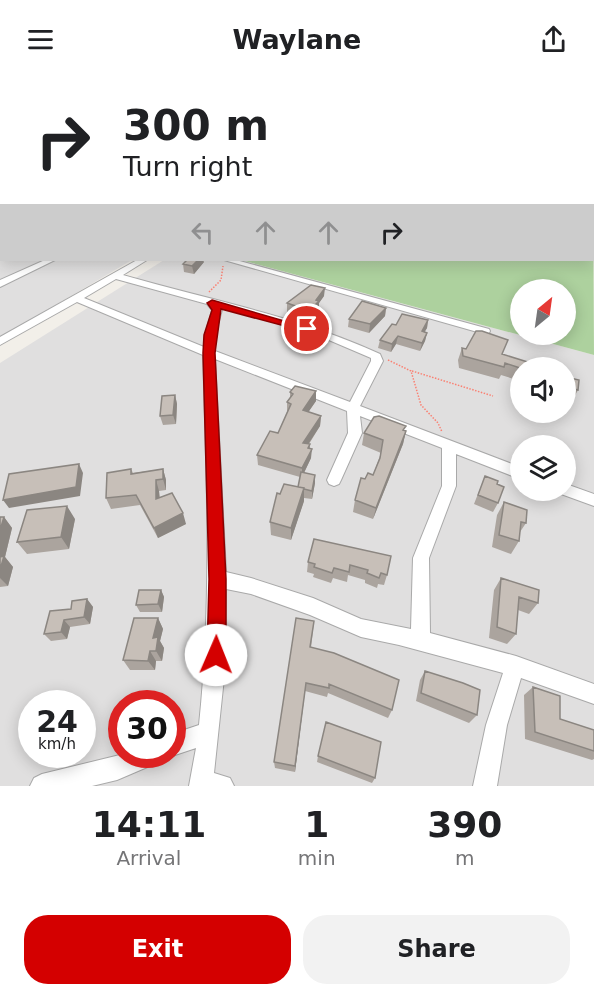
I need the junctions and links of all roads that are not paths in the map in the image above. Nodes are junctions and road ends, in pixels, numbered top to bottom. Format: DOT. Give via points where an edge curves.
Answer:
graph roads {
  1 [pos="49,261"];
  2 [pos="141,261"];
  3 [pos="232,261"];
  4 [pos="115,276"];
  5 [pos="0,284"];
  6 [pos="76,298"];
  7 [pos="212,303"];
  8 [pos="485,331"];
  9 [pos="0,342"];
  10 [pos="209,353"];
  11 [pos="353,408"];
  12 [pos="444,444"];
  13 [pos="510,469"];
  14 [pos="334,480"];
  15 [pos="576,494"];
  16 [pos="594,500"];
  17 [pos="218,579"];
  18 [pos="420,641"];
  19 [pos="516,666"];
  20 [pos="594,694"];
  21 [pos="207,733"];
  22 [pos="186,740"];
  23 [pos="119,768"];
  24 [pos="208,785"];
  25 [pos="42,786"];
  26 [pos="485,786"];
  1 -- 5 [label="street"];
  2 -- 4 [label="street"];
  3 -- 8 [label="street"];
  4 -- 6 [label="street"];
  4 -- 7 [label="street"];
  6 -- 9 [label="street"];
  6 -- 10 [label="street"];
  7 -- 10 [label="street" via="217,310"];
  7 -- 11 [label="street" via="307,329 376,356"];
  10 -- 11 [label="street"];
  10 -- 17 [label="street"];
  11 -- 12 [label="street"];
  11 -- 14 [label="street" via="355,433"];
  12 -- 13 [label="street"];
  12 -- 18 [label="street" via="449,486 421,558"];
  15 -- 16 [label="street"];
  17 -- 18 [label="street" via="261,589 361,628"];
  17 -- 21 [label="street" via="216,655"];
  18 -- 19 [label="street"];
  19 -- 20 [label="street"];
  19 -- 26 [label="street" via="495,726"];
  21 -- 22 [label="street"];
  21 -- 24 [label="street"];
  23 -- 25 [label="street"];
}
